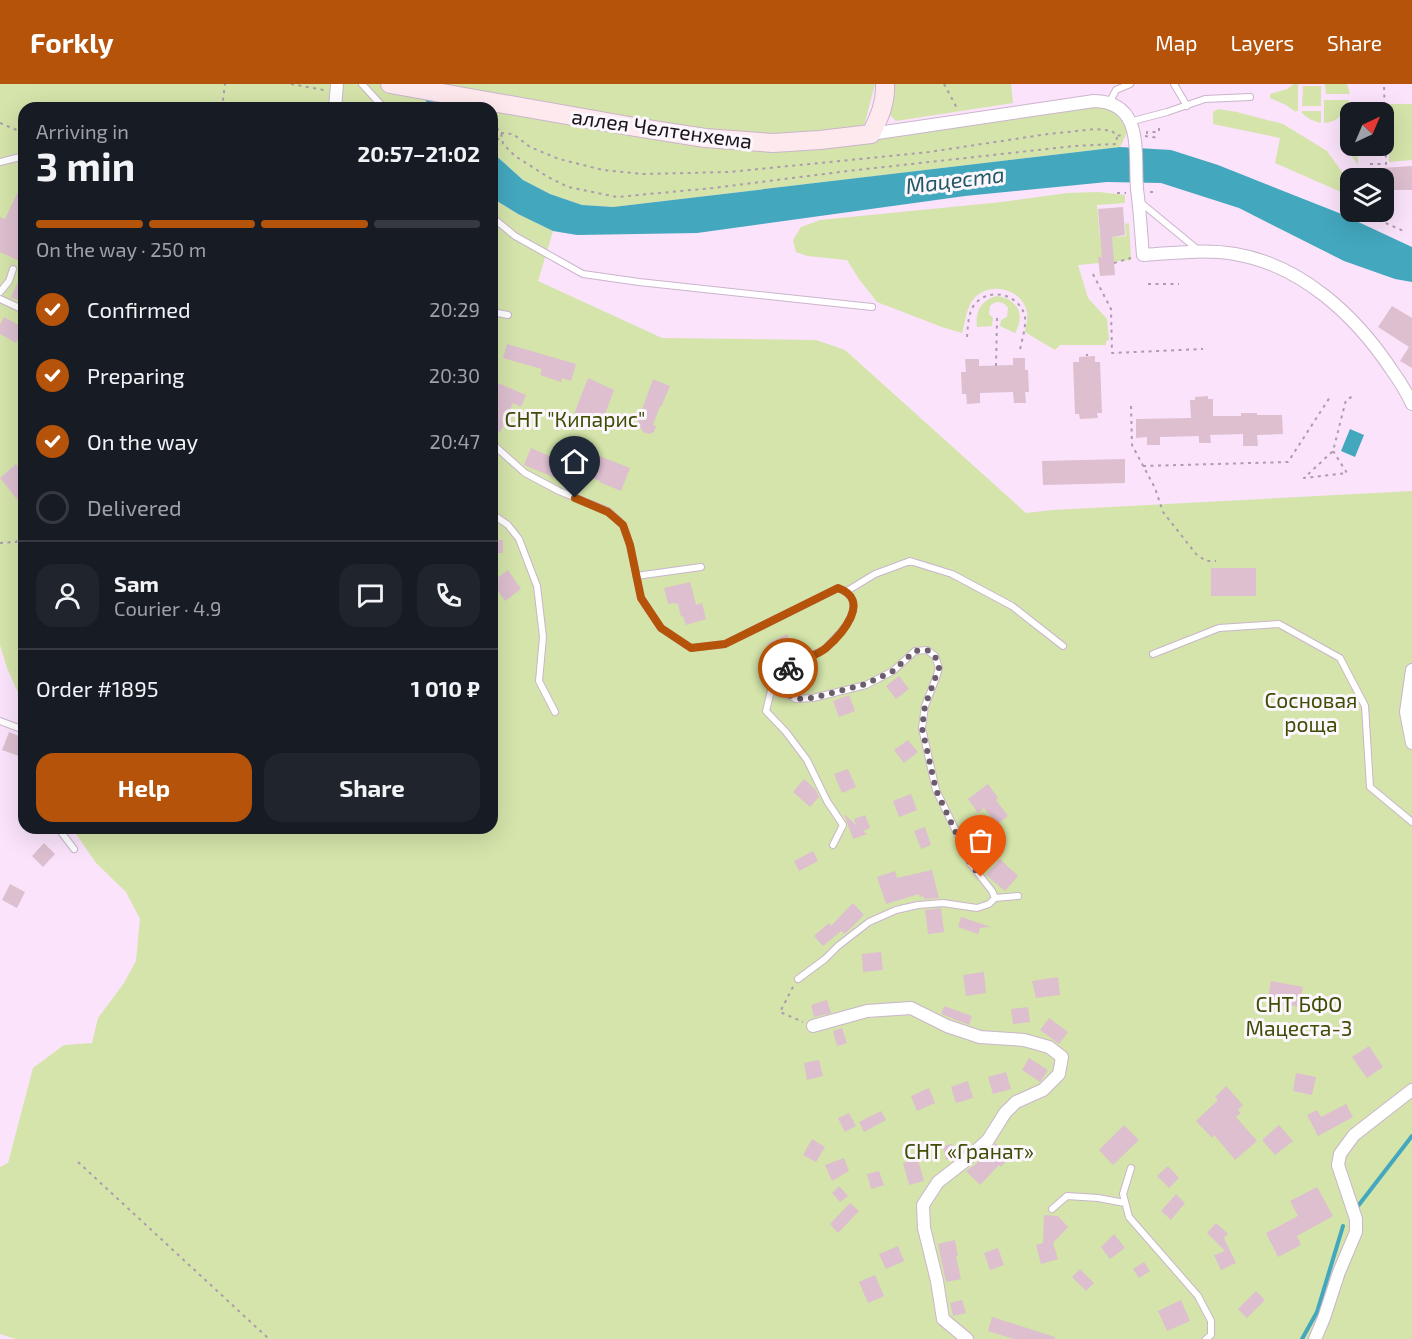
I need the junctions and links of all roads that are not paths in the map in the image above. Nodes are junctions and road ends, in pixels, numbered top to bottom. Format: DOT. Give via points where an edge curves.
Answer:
graph roads {
  1 [pos="362,84"];
  2 [pos="390,84"];
  3 [pos="885,84"];
  4 [pos="1130,84"];
  5 [pos="1174,84"];
  6 [pos="1250,97"];
  7 [pos="378,102"];
  8 [pos="493,102"];
  9 [pos="498,103"];
  10 [pos="1111,103"];
  11 [pos="1187,106"];
  12 [pos="1129,122"];
  13 [pos="871,134"];
  14 [pos="18,158"];
  15 [pos="0,162"];
  16 [pos="1138,194"];
  17 [pos="498,222"];
  18 [pos="1199,252"];
  19 [pos="13,269"];
  20 [pos="0,292"];
  21 [pos="0,299"];
  22 [pos="18,307"];
  23 [pos="872,307"];
  24 [pos="498,313"];
  25 [pos="508,315"];
  26 [pos="1412,404"];
  27 [pos="498,449"];
  28 [pos="498,518"];
  29 [pos="700,567"];
  30 [pos="636,576"];
  31 [pos="847,591"];
  32 [pos="1063,646"];
  33 [pos="1153,654"];
  34 [pos="1412,670"];
  35 [pos="784,674"];
  36 [pos="555,712"];
  37 [pos="0,721"];
  38 [pos="18,728"];
  39 [pos="1412,743"];
  40 [pos="1412,822"];
  41 [pos="63,834"];
  42 [pos="833,845"];
  43 [pos="74,849"];
  44 [pos="1018,896"];
  45 [pos="995,898"];
  46 [pos="798,979"];
  47 [pos="813,1026"];
  48 [pos="1412,1090"];
  49 [pos="1131,1168"];
  50 [pos="1125,1203"];
  51 [pos="1052,1209"];
  52 [pos="964,1338"];
  53 [pos="1206,1339"];
  54 [pos="1314,1339"];
  1 -- 7 [label="lane"];
  2 -- 8 [label="main road, аллея Челтенхема"];
  3 -- 13 [label="main road" via="882,111"];
  4 -- 10 [label="lane" via="1116,90"];
  5 -- 11 [label="lane"];
  6 -- 11 [label="lane" via="1205,99"];
  9 -- 13 [label="main road, аллея Челтенхема" via="705,138 773,143"];
  10 -- 12 [label="street" via="1122,110"];
  10 -- 13 [label="street, аллея Челтенхема" via="1094,101"];
  11 -- 12 [label="lane"];
  12 -- 16 [label="street" via="1144,136"];
  14 -- 15 [label="lane"];
  16 -- 18 [label="lane"];
  16 -- 18 [label="street" via="1143,255"];
  17 -- 23 [label="lane" via="515,236 583,274"];
  18 -- 26 [label="street" via="1253,258 1308,284 1358,326 1377,348"];
  19 -- 20 [label="lane"];
  21 -- 22 [label="lane"];
  24 -- 25 [label="lane"];
  27 -- 30 [label="lane" via="525,473 616,518 630,545"];
  28 -- 36 [label="lane" via="519,539 537,586 543,637 539,681"];
  29 -- 30 [label="lane"];
  30 -- 31 [label="lane" via="641,598 661,628 691,648 725,644 838,588"];
  31 -- 32 [label="lane" via="875,574 910,561 952,574 1012,606"];
  31 -- 35 [label="lane" via="854,609 849,622 824,650 790,666"];
  33 -- 40 [label="lane" via="1219,628 1279,624 1340,658 1365,706 1370,787"];
  34 -- 39 [label="street" via="1406,712"];
  35 -- 42 [label="lane" via="771,691 766,711 807,760 843,825"];
  35 -- 45 [label="lane" via="785,693 796,699 813,698 866,684 893,671 915,651 927,650 935,656 939,668 925,706 922,728 936,790 970,863"];
  37 -- 38 [label="lane"];
  41 -- 43 [label="lane"];
  44 -- 45 [label="lane"];
  45 -- 46 [label="lane" via="977,908 943,903 896,910 868,922"];
  47 -- 52 [label="street" via="867,1011 911,1008 946,1026 980,1037 1024,1040 1049,1047 1062,1057 1059,1074 1043,1090 1016,1102 988,1140 938,1182 922,1205 944,1319"];
  48 -- 54 [label="street" via="1354,1135 1340,1154 1338,1165 1356,1219 1356,1232"];
  49 -- 50 [label="lane" via="1123,1194"];
  50 -- 51 [label="lane" via="1067,1196"];
  50 -- 53 [label="lane" via="1129,1217 1198,1296 1211,1321 1211,1335"];
}
